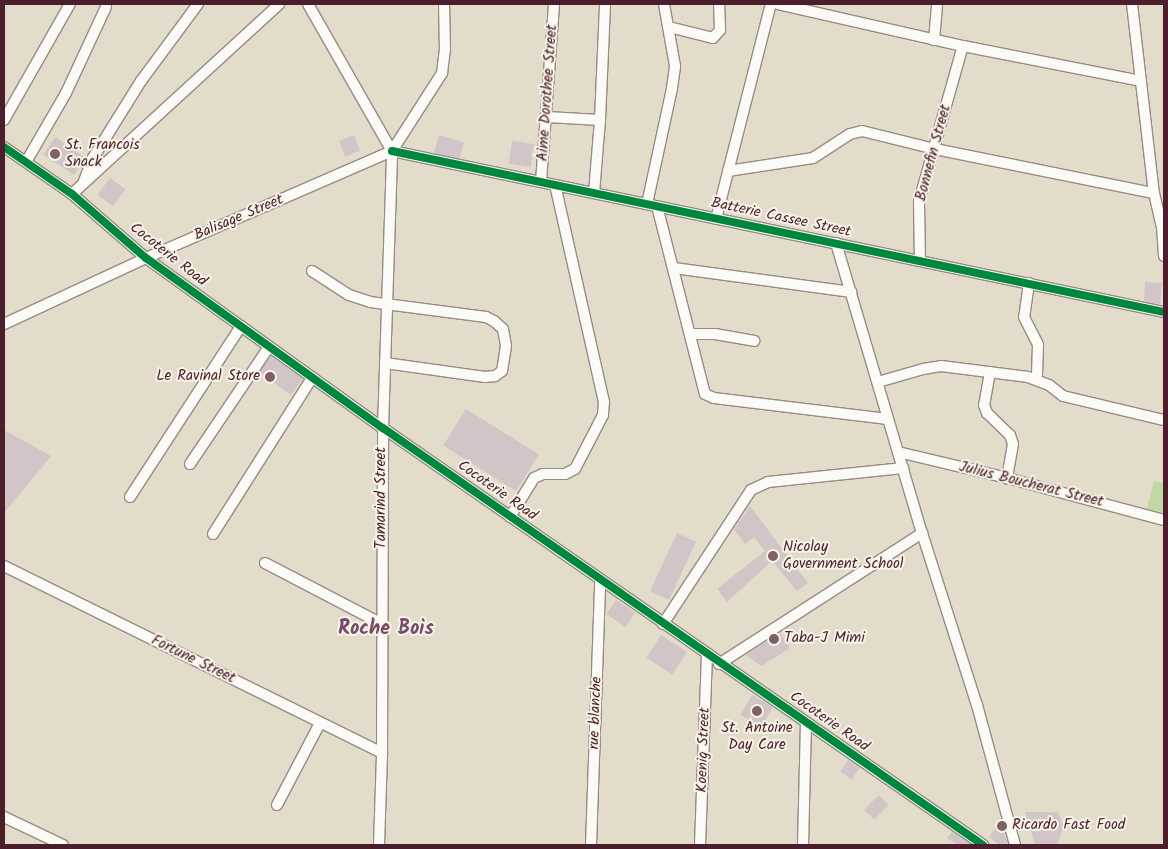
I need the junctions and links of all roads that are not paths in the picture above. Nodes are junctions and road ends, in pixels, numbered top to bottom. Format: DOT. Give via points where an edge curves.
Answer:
graph roads {
  1 [pos="70,4"];
  2 [pos="198,4"];
  3 [pos="279,4"];
  4 [pos="308,4"];
  5 [pos="444,4"];
  6 [pos="554,4"];
  7 [pos="605,4"];
  8 [pos="664,4"];
  9 [pos="719,4"];
  10 [pos="771,4"];
  11 [pos="778,4"];
  12 [pos="937,4"];
  13 [pos="1132,4"];
  14 [pos="106,7"];
  15 [pos="669,27"];
  16 [pos="934,40"];
  17 [pos="963,46"];
  18 [pos="1141,82"];
  19 [pos="547,116"];
  20 [pos="4,120"];
  21 [pos="600,120"];
  22 [pos="4,147"];
  23 [pos="935,149"];
  24 [pos="392,151"];
  25 [pos="26,162"];
  26 [pos="728,171"];
  27 [pos="541,182"];
  28 [pos="83,184"];
  29 [pos="555,185"];
  30 [pos="594,193"];
  31 [pos="1154,193"];
  32 [pos="72,194"];
  33 [pos="652,205"];
  34 [pos="716,218"];
  35 [pos="1163,228"];
  36 [pos="836,243"];
  37 [pos="1164,256"];
  38 [pos="146,258"];
  39 [pos="920,261"];
  40 [pos="674,268"];
  41 [pos="312,271"];
  42 [pos="1029,284"];
  43 [pos="851,292"];
  44 [pos="387,304"];
  45 [pos="1164,312"];
  46 [pos="4,324"];
  47 [pos="241,326"];
  48 [pos="690,334"];
  49 [pos="754,341"];
  50 [pos="269,347"];
  51 [pos="385,363"];
  52 [pos="990,372"];
  53 [pos="312,378"];
  54 [pos="1037,380"];
  55 [pos="878,382"];
  56 [pos="888,419"];
  57 [pos="1164,420"];
  58 [pos="382,428"];
  59 [pos="898,452"];
  60 [pos="190,464"];
  61 [pos="903,468"];
  62 [pos="1007,478"];
  63 [pos="130,497"];
  64 [pos="510,517"];
  65 [pos="1164,520"];
  66 [pos="922,533"];
  67 [pos="213,534"];
  68 [pos="265,562"];
  69 [pos="4,566"];
  70 [pos="600,581"];
  71 [pos="382,624"];
  72 [pos="663,624"];
  73 [pos="707,655"];
  74 [pos="719,664"];
  75 [pos="320,723"];
  76 [pos="806,723"];
  77 [pos="382,754"];
  78 [pos="277,804"];
  79 [pos="4,817"];
  80 [pos="63,845"];
  81 [pos="379,845"];
  82 [pos="591,845"];
  83 [pos="700,845"];
  84 [pos="803,845"];
  85 [pos="983,845"];
  86 [pos="1015,845"];
  1 -- 20 [label="street"];
  2 -- 28 [label="street" via="140,82 93,158"];
  3 -- 28 [label="street"];
  4 -- 24 [label="street"];
  5 -- 24 [label="street" via="442,73"];
  6 -- 19 [label="street, Aime Dorothee Street"];
  7 -- 21 [label="street"];
  8 -- 15 [label="street"];
  9 -- 15 [label="street" via="720,30 713,38"];
  10 -- 26 [label="street"];
  11 -- 16 [label="street"];
  12 -- 16 [label="street"];
  13 -- 18 [label="street"];
  14 -- 25 [label="street" via="66,93"];
  15 -- 33 [label="street" via="675,66"];
  16 -- 17 [label="street"];
  17 -- 18 [label="street"];
  17 -- 23 [label="street, Bonnefin Street"];
  18 -- 31 [label="street"];
  19 -- 21 [label="street"];
  19 -- 27 [label="street, Aime Dorothee Street"];
  21 -- 30 [label="street"];
  22 -- 25 [label="street, Cocoterie Road"];
  23 -- 26 [label="street" via="862,131 850,134 813,158"];
  23 -- 31 [label="street"];
  23 -- 39 [label="street, Bonnefin Street" via="919,201"];
  24 -- 27 [label="street, Batterie Cassee Street"];
  24 -- 38 [label="street, Balisage Street"];
  24 -- 44 [label="street, Tamarind Street"];
  25 -- 32 [label="street, Cocoterie Road"];
  26 -- 34 [label="street"];
  27 -- 29 [label="street, Batterie Cassee Street"];
  28 -- 32 [label="street"];
  29 -- 30 [label="street, Batterie Cassee Street"];
  29 -- 64 [label="street" via="604,402 603,415 575,468 565,474 543,474 534,478"];
  30 -- 33 [label="street, Batterie Cassee Street"];
  31 -- 35 [label="street"];
  32 -- 38 [label="street, Cocoterie Road"];
  33 -- 34 [label="street, Batterie Cassee Street"];
  33 -- 40 [label="street"];
  34 -- 36 [label="street, Batterie Cassee Street"];
  35 -- 37 [label="street"];
  36 -- 39 [label="street, Batterie Cassee Street"];
  36 -- 43 [label="street"];
  38 -- 46 [label="street, Balisage Street"];
  38 -- 47 [label="street, Cocoterie Road"];
  39 -- 42 [label="street, Batterie Cassee Street"];
  40 -- 43 [label="street"];
  40 -- 48 [label="street"];
  41 -- 44 [label="street" via="349,295"];
  42 -- 45 [label="street, Batterie Cassee Street"];
  42 -- 54 [label="street" via="1024,317 1038,345"];
  43 -- 55 [label="street"];
  44 -- 51 [label="street, Tamarind Street"];
  44 -- 51 [label="street" via="486,317 502,329 506,346 502,371 495,376"];
  47 -- 50 [label="street, Cocoterie Road"];
  47 -- 63 [label="street"];
  48 -- 49 [label="street" via="716,334"];
  48 -- 56 [label="street" via="705,394 709,396"];
  50 -- 53 [label="street, Cocoterie Road"];
  50 -- 60 [label="street"];
  51 -- 58 [label="street, Tamarind Street"];
  52 -- 54 [label="street"];
  52 -- 55 [label="street" via="941,366"];
  52 -- 62 [label="street" via="984,405 1013,444"];
  53 -- 58 [label="street, Cocoterie Road"];
  53 -- 67 [label="street"];
  54 -- 57 [label="street" via="1063,396"];
  55 -- 56 [label="street"];
  56 -- 59 [label="street"];
  58 -- 64 [label="street, Cocoterie Road"];
  58 -- 71 [label="street, Tamarind Street"];
  59 -- 61 [label="street"];
  59 -- 62 [label="street, Julius Boucherat Street"];
  61 -- 66 [label="street"];
  61 -- 72 [label="street" via="768,482 751,490"];
  62 -- 65 [label="street, Julius Boucherat Street"];
  64 -- 70 [label="street, Cocoterie Road"];
  66 -- 74 [label="street"];
  66 -- 86 [label="street" via="978,705"];
  68 -- 71 [label="street"];
  69 -- 75 [label="street, Fortune Street"];
  70 -- 72 [label="street, Cocoterie Road"];
  70 -- 82 [label="street, rue blanche"];
  71 -- 77 [label="street, Tamarind Street"];
  72 -- 73 [label="street, Cocoterie Road"];
  73 -- 74 [label="street, Cocoterie Road"];
  73 -- 83 [label="street, Koenig Street"];
  74 -- 76 [label="street, Cocoterie Road"];
  75 -- 77 [label="street, Fortune Street"];
  75 -- 78 [label="street"];
  76 -- 84 [label="street"];
  76 -- 85 [label="street, Cocoterie Road"];
  77 -- 81 [label="street, Tamarind Street"];
  79 -- 80 [label="street"];
}
